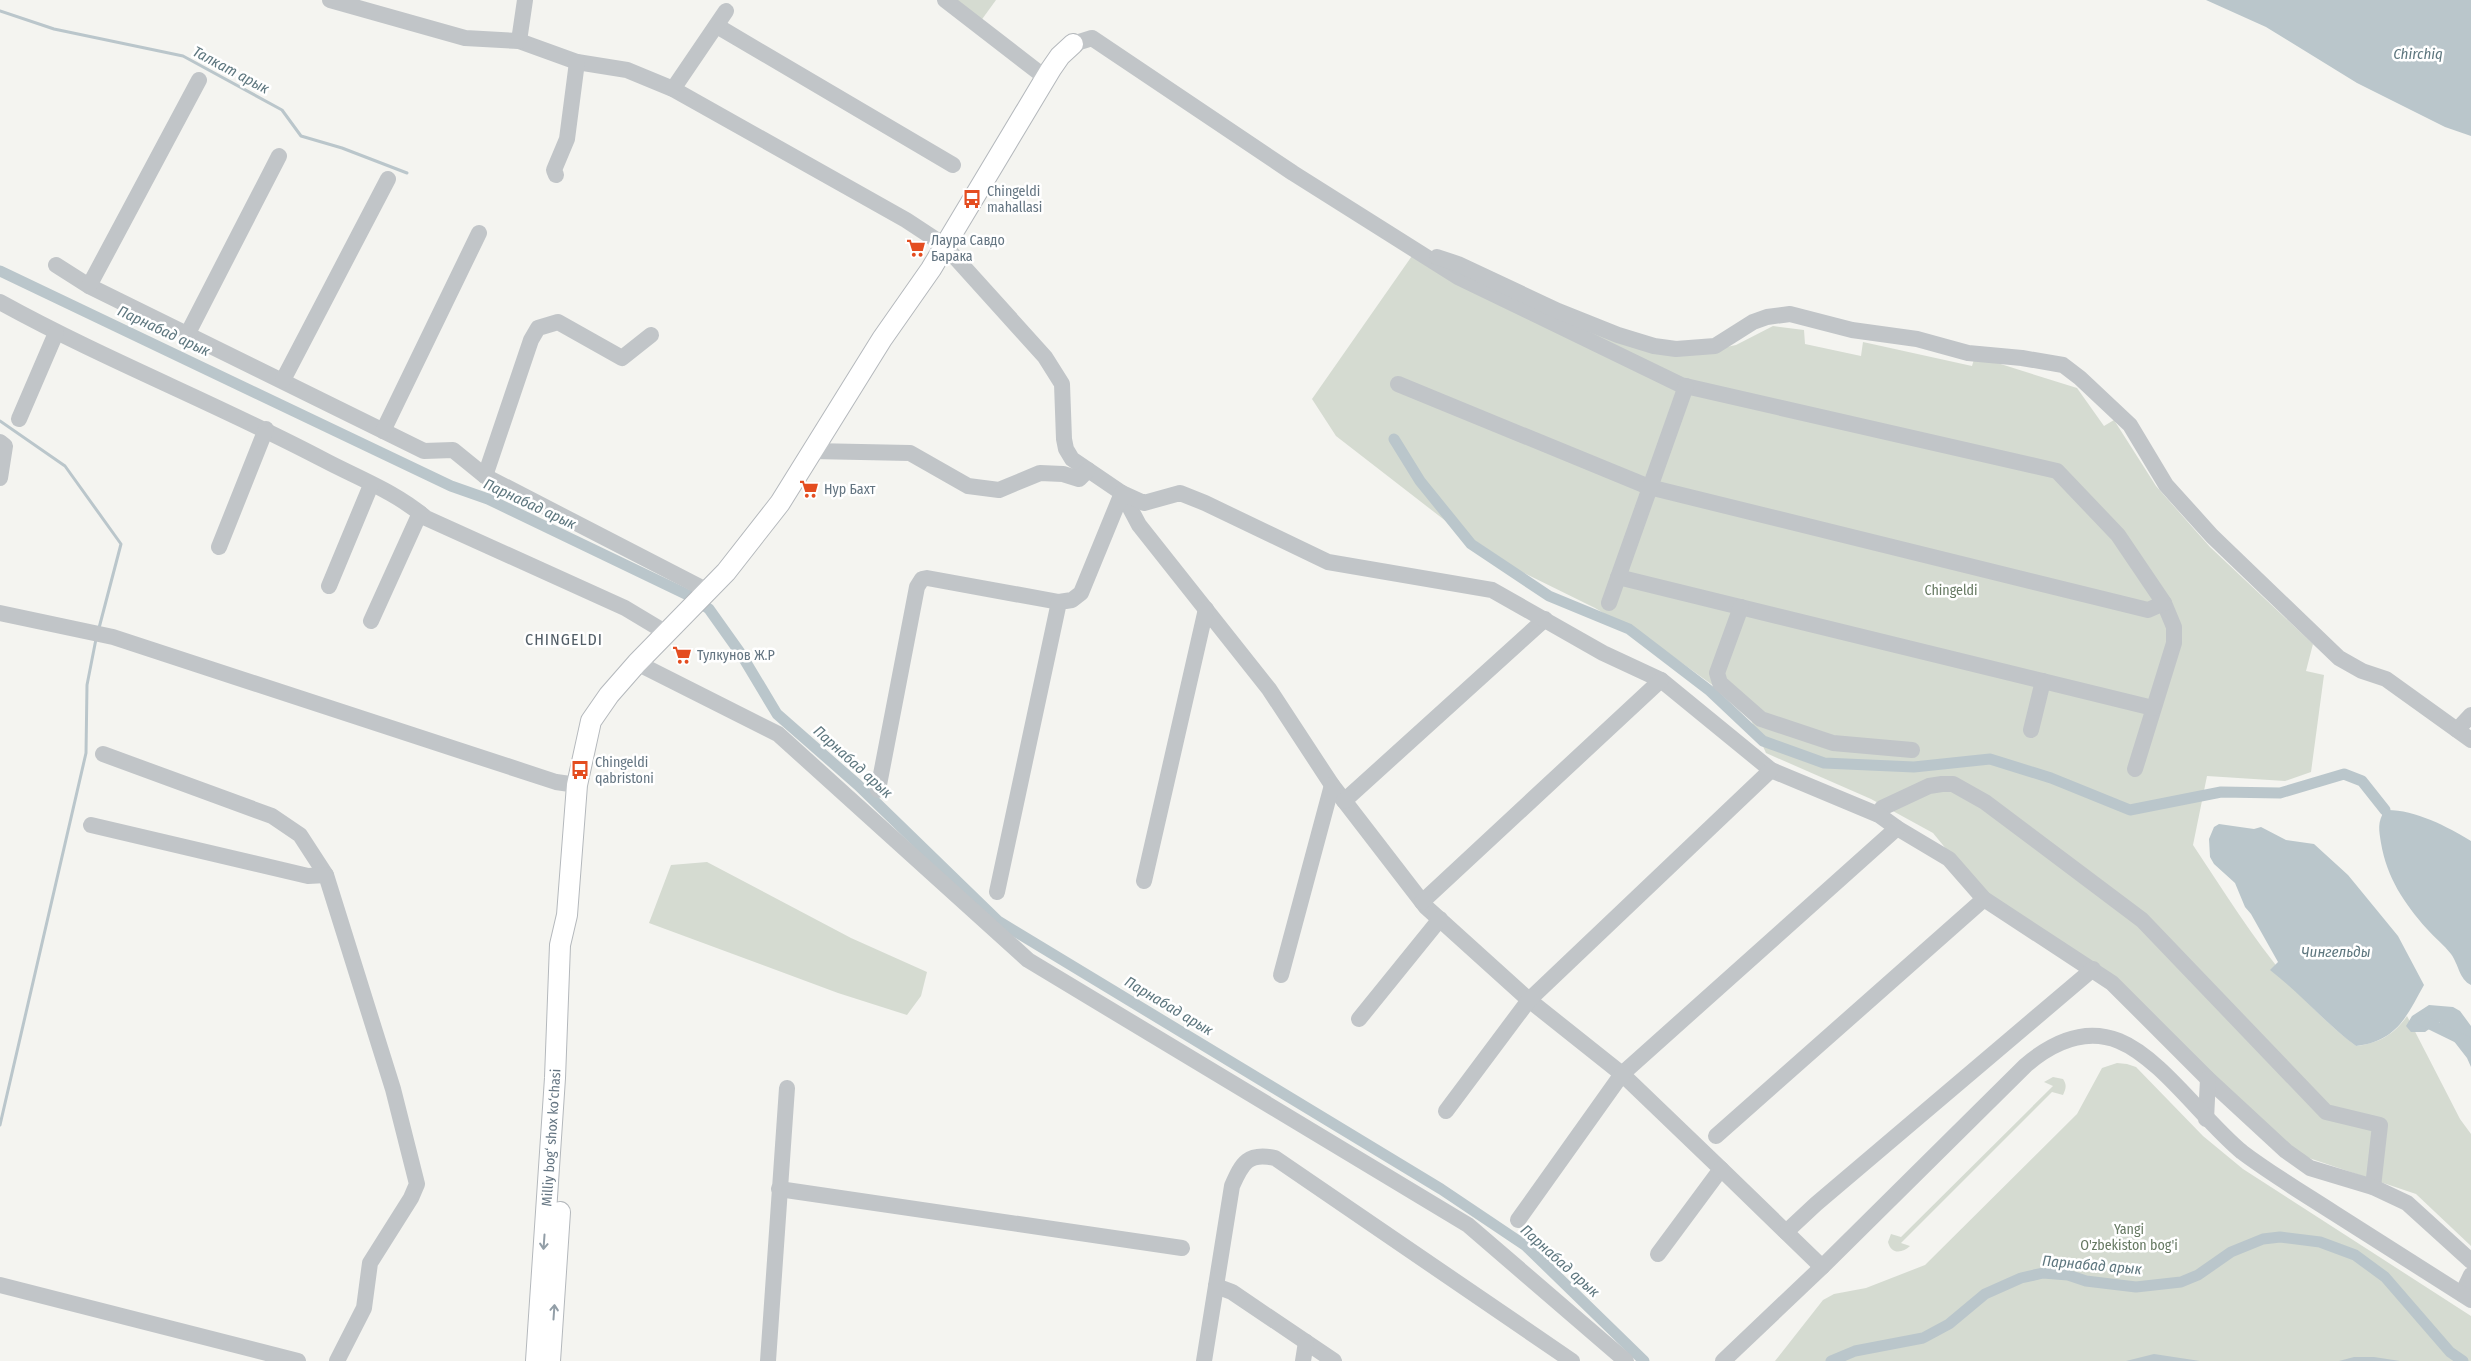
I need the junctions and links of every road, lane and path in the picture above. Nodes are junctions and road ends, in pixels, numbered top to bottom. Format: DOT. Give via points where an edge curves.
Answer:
graph roads {
  1 [pos="330,0"];
  2 [pos="525,0"];
  3 [pos="945,0"];
  4 [pos="726,11"];
  5 [pos="717,26"];
  6 [pos="519,41"];
  7 [pos="1073,44"];
  8 [pos="577,62"];
  9 [pos="1046,78"];
  10 [pos="199,80"];
  11 [pos="673,89"];
  12 [pos="279,156"];
  13 [pos="953,165"];
  14 [pos="556,175"];
  15 [pos="388,180"];
  16 [pos="478,233"];
  17 [pos="944,245"];
  18 [pos="1409,248"];
  19 [pos="56,265"];
  20 [pos="90,286"];
  21 [pos="0,302"];
  22 [pos="56,333"];
  23 [pos="188,333"];
  24 [pos="651,335"];
  25 [pos="283,380"];
  26 [pos="1398,384"];
  27 [pos="1686,386"];
  28 [pos="19,419"];
  29 [pos="266,429"];
  30 [pos="383,431"];
  31 [pos="0,442"];
  32 [pos="812,451"];
  33 [pos="1088,470"];
  34 [pos="485,476"];
  35 [pos="0,478"];
  36 [pos="371,485"];
  37 [pos="1649,487"];
  38 [pos="1122,493"];
  39 [pos="420,513"];
  40 [pos="219,547"];
  41 [pos="1618,577"];
  42 [pos="329,586"];
  43 [pos="708,591"];
  44 [pos="1059,602"];
  45 [pos="1609,602"];
  46 [pos="2164,603"];
  47 [pos="1741,607"];
  48 [pos="1206,609"];
  49 [pos="0,613"];
  50 [pos="1545,619"];
  51 [pos="371,621"];
  52 [pos="665,632"];
  53 [pos="636,663"];
  54 [pos="1661,680"];
  55 [pos="2043,681"];
  56 [pos="2153,708"];
  57 [pos="2471,715"];
  58 [pos="2031,730"];
  59 [pos="2457,730"];
  60 [pos="2471,740"];
  61 [pos="1912,750"];
  62 [pos="103,754"];
  63 [pos="2135,769"];
  64 [pos="1770,770"];
  65 [pos="579,778"];
  66 [pos="1332,786"];
  67 [pos="878,790"];
  68 [pos="1344,800"];
  69 [pos="1879,815"];
  70 [pos="91,825"];
  71 [pos="1897,828"];
  72 [pos="326,874"];
  73 [pos="1144,881"];
  74 [pos="997,892"];
  75 [pos="1984,898"];
  76 [pos="1422,902"];
  77 [pos="1440,920"];
  78 [pos="2093,969"];
  79 [pos="1281,975"];
  80 [pos="1529,1000"];
  81 [pos="1359,1019"];
  82 [pos="1622,1074"];
  83 [pos="2208,1079"];
  84 [pos="787,1088"];
  85 [pos="1446,1111"];
  86 [pos="2206,1119"];
  87 [pos="1716,1136"];
  88 [pos="1721,1169"];
  89 [pos="2373,1186"];
  90 [pos="779,1188"];
  91 [pos="1518,1220"];
  92 [pos="1786,1232"];
  93 [pos="1182,1248"];
  94 [pos="1658,1254"];
  95 [pos="2471,1261"];
  96 [pos="1822,1267"];
  97 [pos="2471,1275"];
  98 [pos="548,1284"];
  99 [pos="0,1286"];
  100 [pos="1216,1286"];
  101 [pos="2466,1297"];
  102 [pos="1306,1342"];
  103 [pos="263,1356"];
  104 [pos="298,1361"];
  105 [pos="337,1361"];
  106 [pos="536,1361"];
  107 [pos="550,1361"];
  108 [pos="768,1361"];
  109 [pos="1204,1361"];
  110 [pos="1303,1361"];
  111 [pos="1334,1361"];
  112 [pos="1572,1361"];
  113 [pos="1626,1361"];
  114 [pos="1723,1361"];
  1 -- 6 [label="street" via="465,38"];
  2 -- 6 [label="street"];
  3 -- 9 [label="street"];
  4 -- 5 [label="street"];
  5 -- 11 [label="street"];
  5 -- 13 [label="street"];
  6 -- 8 [label="street"];
  7 -- 9 [label="main road, Milliy bog‘ shox ko‘chasi" via="1057,60"];
  7 -- 18 [label="street" via="1092,38"];
  8 -- 11 [label="street" via="627,70"];
  8 -- 14 [label="street" via="567,139 554,170"];
  9 -- 17 [label="main road, Milliy bog‘ shox ko‘chasi"];
  10 -- 20 [label="street"];
  11 -- 17 [label="street" via="906,220"];
  12 -- 23 [label="street"];
  15 -- 25 [label="street"];
  16 -- 30 [label="street"];
  17 -- 32 [label="main road, Milliy bog‘ shox ko‘chasi"];
  17 -- 33 [label="street" via="1045,357 1062,384 1066,449 1072,459"];
  18 -- 27 [label="street" via="1458,277"];
  18 -- 59 [label="street" via="1458,264 1610,332 1654,346 1676,349 1715,346 1753,322 1790,314 1852,330 1916,339 1968,353 2062,365 2130,425 2166,485 2212,536 2339,658 2386,679"];
  19 -- 20 [label="street"];
  20 -- 23 [label="street"];
  21 -- 22 [label="street"];
  22 -- 28 [label="street"];
  22 -- 29 [label="street"];
  23 -- 25 [label="street"];
  24 -- 34 [label="street" via="622,358 558,322 538,328"];
  25 -- 30 [label="street"];
  26 -- 37 [label="street"];
  27 -- 37 [label="street"];
  27 -- 46 [label="street" via="2057,471 2118,535"];
  29 -- 36 [label="street"];
  29 -- 40 [label="street"];
  30 -- 34 [label="street" via="424,450 453,450"];
  31 -- 35 [label="street" via="5,446"];
  32 -- 33 [label="street" via="910,453 968,486 999,490 1040,472 1079,479"];
  32 -- 43 [label="main road, Milliy bog‘ shox ko‘chasi" via="780,503"];
  33 -- 38 [label="street"];
  34 -- 43 [label="street"];
  36 -- 39 [label="street" via="404,500"];
  36 -- 42 [label="street"];
  37 -- 41 [label="street"];
  37 -- 46 [label="street" via="2148,610"];
  38 -- 44 [label="street" via="1080,593 1072,600"];
  38 -- 48 [label="street" via="1139,525"];
  38 -- 50 [label="street" via="1144,503 1180,493 1328,562 1492,590"];
  39 -- 51 [label="street"];
  39 -- 52 [label="street" via="625,608"];
  41 -- 45 [label="street"];
  41 -- 47 [label="street"];
  43 -- 52 [label="main road, Milliy bog‘ shox ko‘chasi"];
  44 -- 67 [label="street" via="927,578 922,580 917,587"];
  44 -- 74 [label="street"];
  46 -- 56 [label="street" via="2174,628 2174,643"];
  47 -- 55 [label="street"];
  47 -- 61 [label="street" via="1717,678 1761,719 1833,743"];
  48 -- 66 [label="street" via="1269,689"];
  48 -- 73 [label="street"];
  49 -- 65 [label="street" via="113,637 556,782"];
  50 -- 54 [label="street" via="1603,653"];
  50 -- 68 [label="street"];
  52 -- 53 [label="main road, Milliy bog‘ shox ko‘chasi"];
  53 -- 65 [label="main road, Milliy bog‘ shox ko‘chasi" via="591,721"];
  53 -- 113 [label="street" via="778,734 1028,960 1468,1225"];
  54 -- 64 [label="street"];
  54 -- 76 [label="street"];
  55 -- 56 [label="street"];
  55 -- 58 [label="street"];
  56 -- 63 [label="street"];
  57 -- 59 [label="street"];
  59 -- 60 [label="street"];
  62 -- 72 [label="street" via="272,816 300,835"];
  64 -- 69 [label="street"];
  64 -- 80 [label="street"];
  65 -- 98 [label="main road, Milliy bog‘ shox ko‘chasi" via="567,915 560,945"];
  66 -- 68 [label="street"];
  66 -- 79 [label="street"];
  68 -- 76 [label="street"];
  69 -- 71 [label="street"];
  69 -- 89 [label="street" via="1882,808 1929,786 1954,784 1985,802 2134,914 2326,1112 2380,1125"];
  70 -- 72 [label="street" via="308,876"];
  71 -- 75 [label="street" via="1949,859"];
  71 -- 82 [label="street"];
  72 -- 105 [label="street" via="393,1089 417,1184 370,1263 364,1308"];
  75 -- 78 [label="street"];
  75 -- 87 [label="street"];
  76 -- 77 [label="street"];
  77 -- 80 [label="street"];
  77 -- 81 [label="street"];
  78 -- 83 [label="street" via="2112,983"];
  78 -- 92 [label="street"];
  80 -- 82 [label="street"];
  80 -- 85 [label="street"];
  82 -- 88 [label="street"];
  82 -- 91 [label="street"];
  83 -- 86 [label="street"];
  83 -- 89 [label="street" via="2286,1151 2310,1168"];
  84 -- 90 [label="street"];
  86 -- 96 [label="street" via="2142,1054 2118,1040 2091,1036 2060,1042 2041,1051 2026,1065"];
  86 -- 101 [label="street" via="2267,1170"];
  88 -- 92 [label="street"];
  88 -- 94 [label="street"];
  89 -- 95 [label="street" via="2407,1203"];
  90 -- 93 [label="street"];
  90 -- 108 [label="street"];
  92 -- 96 [label="street"];
  96 -- 114 [label="street"];
  97 -- 101 [label="street"];
  98 -- 106 [label="main road, Milliy bog‘ shox ko‘chasi"];
  107 -- 98 [label="main road, Milliy bog‘ shox ko‘chasi, one-way"];
  99 -- 103 [label="street"];
  100 -- 102 [label="street" via="1232,1292"];
  100 -- 109 [label="street"];
  100 -- 112 [label="street" via="1232,1186 1250,1158 1263,1155 1275,1158"];
  102 -- 110 [label="street"];
  102 -- 111 [label="street"];
  103 -- 104 [label="street"];
}
